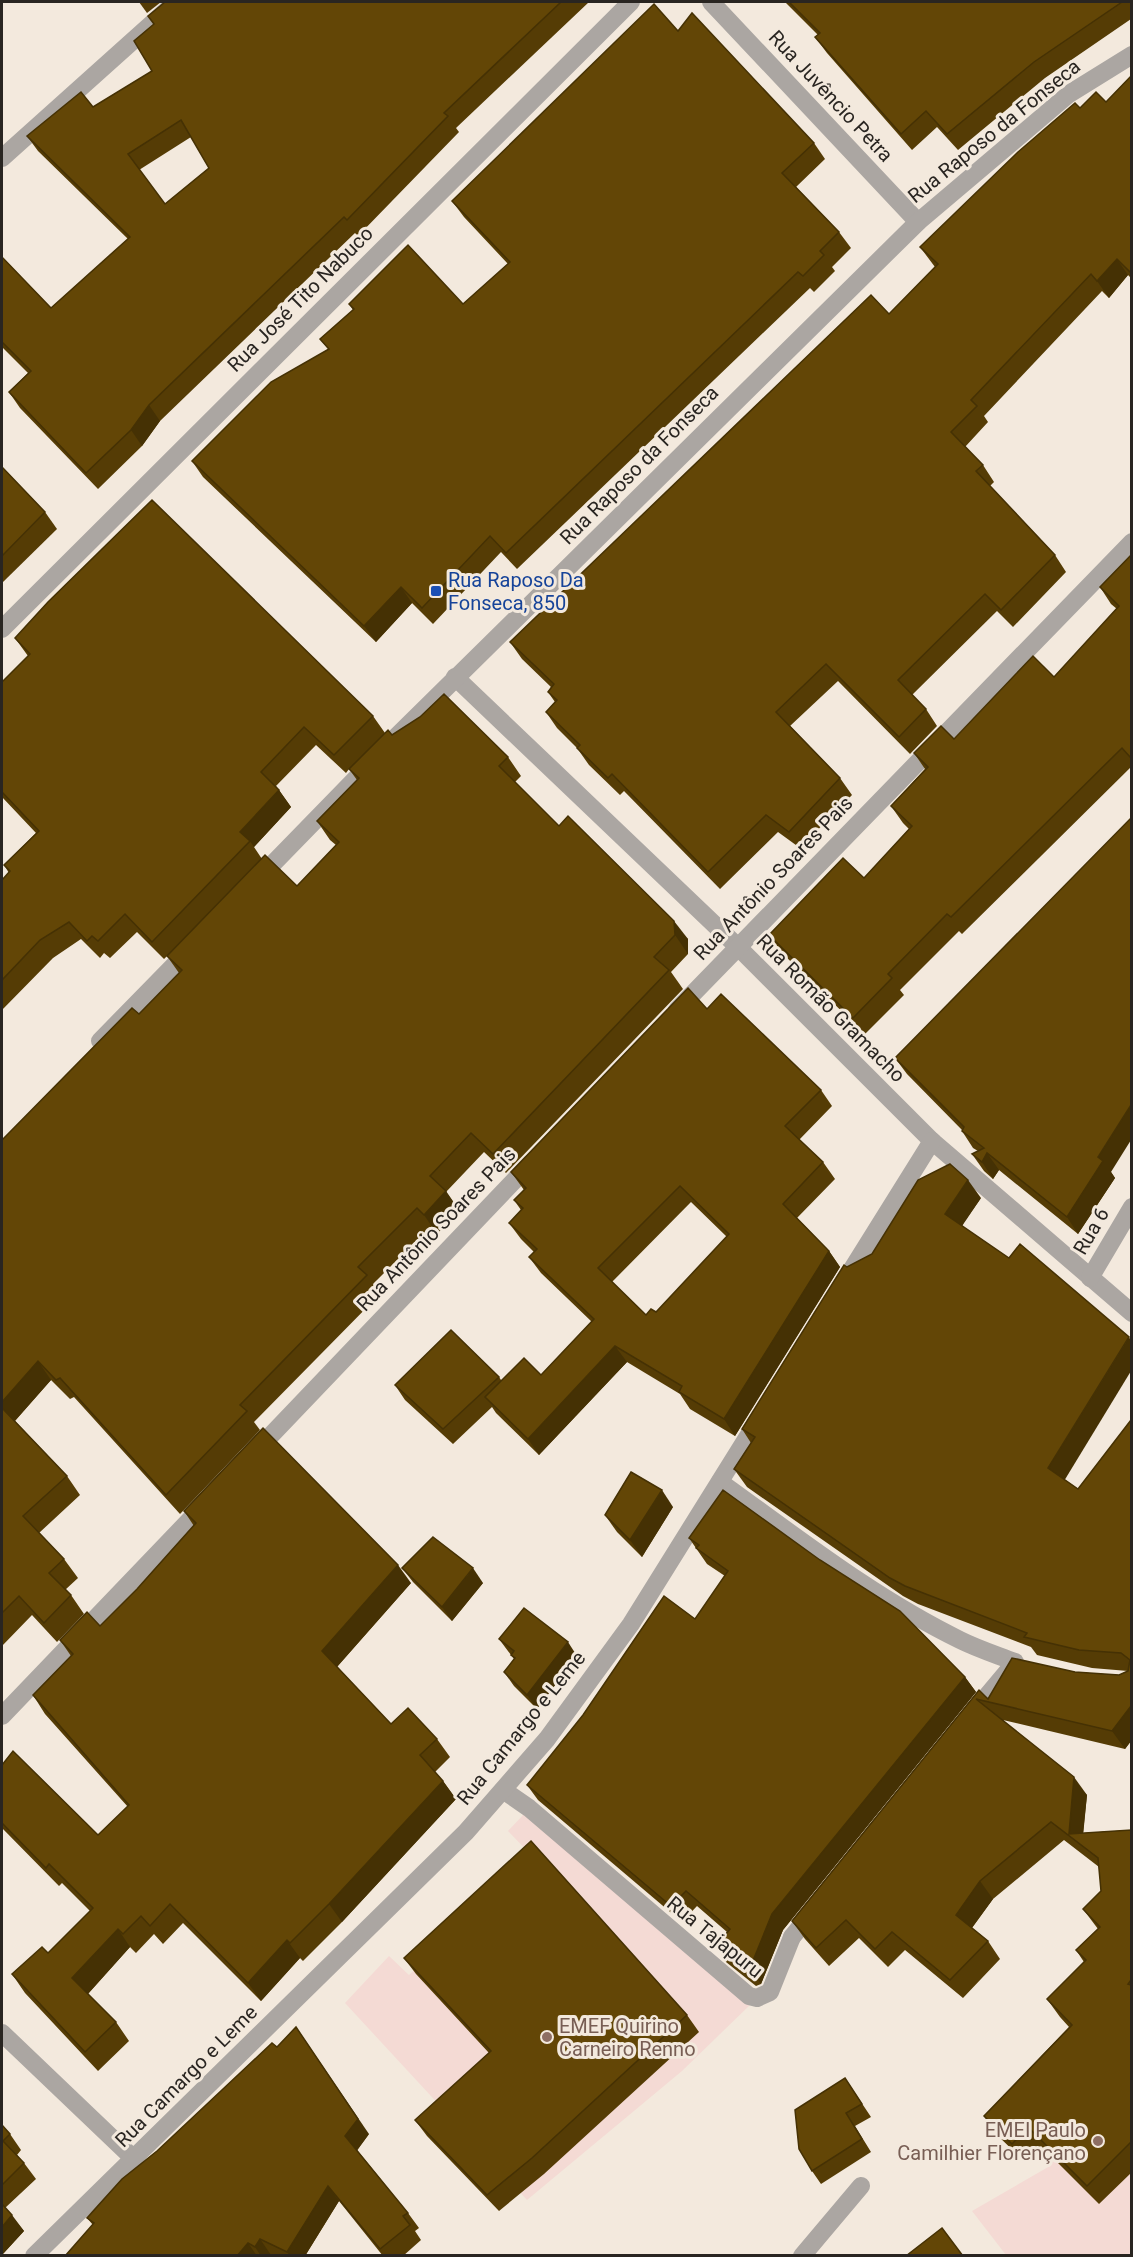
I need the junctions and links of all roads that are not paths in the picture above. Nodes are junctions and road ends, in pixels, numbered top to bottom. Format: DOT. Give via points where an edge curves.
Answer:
graph roads {
  1 [pos="176,2"];
  2 [pos="631,2"];
  3 [pos="711,2"];
  4 [pos="1131,55"];
  5 [pos="2,158"];
  6 [pos="918,222"];
  7 [pos="1131,542"];
  8 [pos="2,630"];
  9 [pos="455,677"];
  10 [pos="241,897"];
  11 [pos="199,939"];
  12 [pos="738,947"];
  13 [pos="663,1024"];
  14 [pos="84,1058"];
  15 [pos="932,1141"];
  16 [pos="547,1146"];
  17 [pos="1131,1207"];
  18 [pos="1090,1278"];
  19 [pos="836,1294"];
  20 [pos="1131,1314"];
  21 [pos="769,1402"];
  22 [pos="241,1465"];
  23 [pos="720,1482"];
  24 [pos="217,1491"];
  25 [pos="1016,1662"];
  26 [pos="1037,1667"];
  27 [pos="2,1716"];
  28 [pos="956,1733"];
  29 [pos="503,1790"];
  30 [pos="822,1900"];
  31 [pos="2,2033"];
  32 [pos="134,2159"];
  33 [pos="861,2186"];
  34 [pos="34,2256"];
  35 [pos="802,2256"];
  1 -- 5 [label="street"];
  2 -- 8 [label="street, Rua José Tito Nabuco"];
  3 -- 6 [label="street, Rua Juvêncio Petra"];
  4 -- 6 [label="street, Rua Raposo da Fonseca" via="1069,94"];
  6 -- 9 [label="street, Rua Raposo da Fonseca"];
  7 -- 12 [label="street, Rua Antônio Soares Pais"];
  9 -- 10 [label="street, Rua Raposo da Fonseca"];
  9 -- 12 [label="street, Rua Romão Gramacho"];
  11 -- 14 [label="street"];
  12 -- 13 [label="street, Rua Antônio Soares Pais"];
  12 -- 15 [label="street, Rua Romão Gramacho"];
  15 -- 18 [label="street, Rua Romão Gramacho"];
  15 -- 19 [label="street"];
  16 -- 22 [label="street, Rua Antônio Soares Pais"];
  17 -- 18 [label="street, Rua 6"];
  18 -- 20 [label="street, Rua Romão Gramacho"];
  21 -- 23 [label="street, Rua Camargo e Leme"];
  23 -- 25 [label="street" via="898,1606 961,1640"];
  23 -- 29 [label="street, Rua Camargo e Leme" via="631,1624 547,1739"];
  24 -- 27 [label="street"];
  25 -- 26 [label="street"];
  25 -- 28 [label="street"];
  29 -- 30 [label="street, Rua Tajapuru" via="749,1996 757,1998 770,1992 792,1937"];
  29 -- 32 [label="street, Rua Camargo e Leme" via="466,1832"];
  31 -- 32 [label="street"];
  32 -- 34 [label="street, Rua Camargo e Leme"];
  33 -- 35 [label="street"];
}
